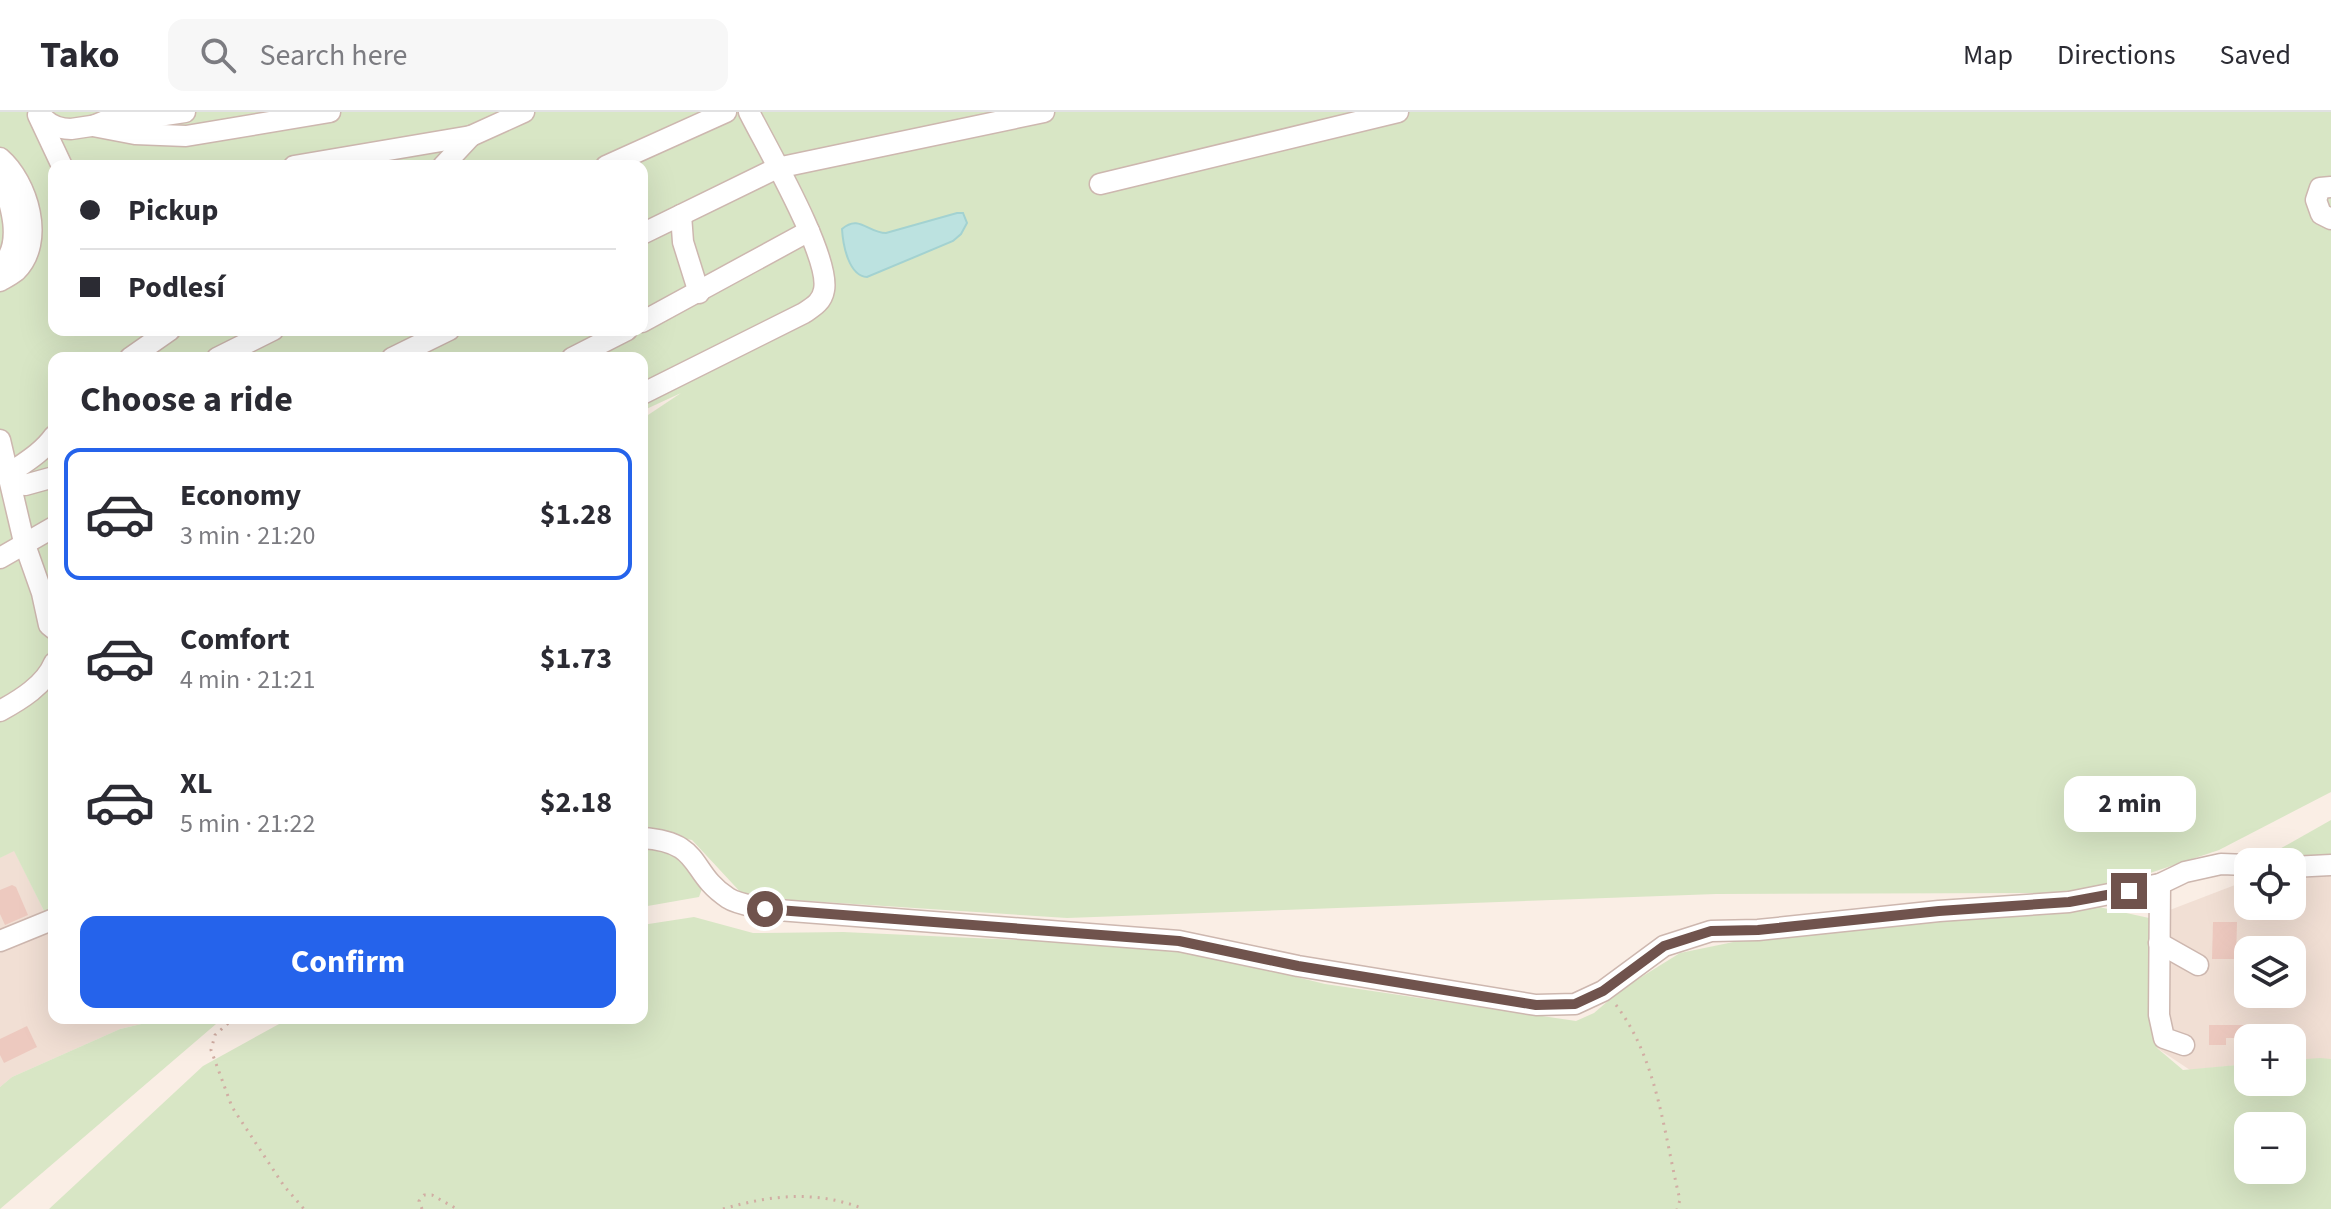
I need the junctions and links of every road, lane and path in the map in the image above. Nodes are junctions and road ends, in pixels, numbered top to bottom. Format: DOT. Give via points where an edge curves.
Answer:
graph roads {
  1 [pos="38,112"];
  2 [pos="127,112"];
  3 [pos="185,112"];
  4 [pos="330,112"];
  5 [pos="524,112"];
  6 [pos="726,112"];
  7 [pos="749,112"];
  8 [pos="1044,112"];
  9 [pos="1398,112"];
  10 [pos="1316,122"];
  11 [pos="93,126"];
  12 [pos="471,136"];
  13 [pos="0,158"];
  14 [pos="59,160"];
  15 [pos="329,160"];
  16 [pos="449,160"];
  17 [pos="619,160"];
  18 [pos="777,168"];
  19 [pos="0,173"];
  20 [pos="1100,184"];
  21 [pos="2331,187"];
  22 [pos="681,215"];
  23 [pos="2331,219"];
  24 [pos="648,231"];
  25 [pos="809,231"];
  26 [pos="0,267"];
  27 [pos="0,281"];
  28 [pos="699,293"];
  29 [pos="648,319"];
  30 [pos="161,336"];
  31 [pos="261,336"];
  32 [pos="437,336"];
  33 [pos="615,336"];
  34 [pos="139,352"];
  35 [pos="229,352"];
  36 [pos="404,352"];
  37 [pos="584,352"];
  38 [pos="648,391"];
  39 [pos="0,440"];
  40 [pos="48,444"];
  41 [pos="2,470"];
  42 [pos="48,479"];
  43 [pos="48,530"];
  44 [pos="24,542"];
  45 [pos="0,558"];
  46 [pos="48,620"];
  47 [pos="48,674"];
  48 [pos="0,711"];
  49 [pos="648,838"];
  50 [pos="2234,864"];
  51 [pos="2331,865"];
  52 [pos="2306,866"];
  53 [pos="2160,884"];
  54 [pos="48,921"];
  55 [pos="0,941"];
  56 [pos="2159,943"];
  57 [pos="2198,965"];
  58 [pos="1603,991"];
  59 [pos="227,1024"];
  60 [pos="2184,1045"];
  61 [pos="304,1209"];
  62 [pos="422,1209"];
  63 [pos="457,1209"];
  64 [pos="723,1209"];
  65 [pos="864,1209"];
  66 [pos="1677,1209"];
  1 -- 11 [label="street" via="59,129"];
  1 -- 14 [label="street"];
  2 -- 11 [label="street"];
  3 -- 11 [label="street"];
  4 -- 11 [label="street" via="186,136"];
  5 -- 12 [label="street"];
  6 -- 17 [label="street"];
  7 -- 18 [label="street"];
  8 -- 18 [label="street"];
  9 -- 10 [label="street"];
  10 -- 20 [label="street"];
  12 -- 15 [label="street"];
  12 -- 16 [label="street"];
  13 -- 27 [label="street" via="12,168 32,226 17,270"];
  18 -- 22 [label="street"];
  18 -- 25 [label="street"];
  19 -- 26 [label="street" via="12,210 12,241"];
  21 -- 23 [label="street" via="2320,188 2316,200 2321,214"];
  22 -- 24 [label="street"];
  22 -- 28 [label="street" via="683,242"];
  25 -- 28 [label="street"];
  25 -- 38 [label="street" via="823,271 820,302"];
  28 -- 29 [label="street"];
  30 -- 34 [label="street"];
  31 -- 35 [label="street"];
  32 -- 36 [label="street"];
  33 -- 37 [label="street"];
  39 -- 41 [label="street"];
  40 -- 41 [label="street"];
  41 -- 42 [label="street" via="25,485"];
  41 -- 44 [label="street"];
  43 -- 44 [label="street"];
  44 -- 45 [label="street"];
  44 -- 46 [label="street"];
  47 -- 48 [label="street"];
  49 -- 58 [label="street" via="666,840 689,852 730,900 765,909 1179,941 1536,1005 1575,1004"];
  50 -- 53 [label="street" via="2185,872"];
  51 -- 52 [label="street"];
  53 -- 56 [label="street"];
  53 -- 58 [label="street" via="2069,902 1711,931 1664,946"];
  54 -- 55 [label="street"];
  56 -- 57 [label="street"];
  56 -- 60 [label="street" via="2164,1038"];
  58 -- 66 [label="path" via="1638,1038 1658,1103 1680,1200"];
  59 -- 61 [label="path" via="215,1035 211,1050 232,1107"];
  62 -- 63 [label="path" via="419,1201 432,1195"];
  64 -- 65 [label="path" via="756,1199 807,1195"];
}
